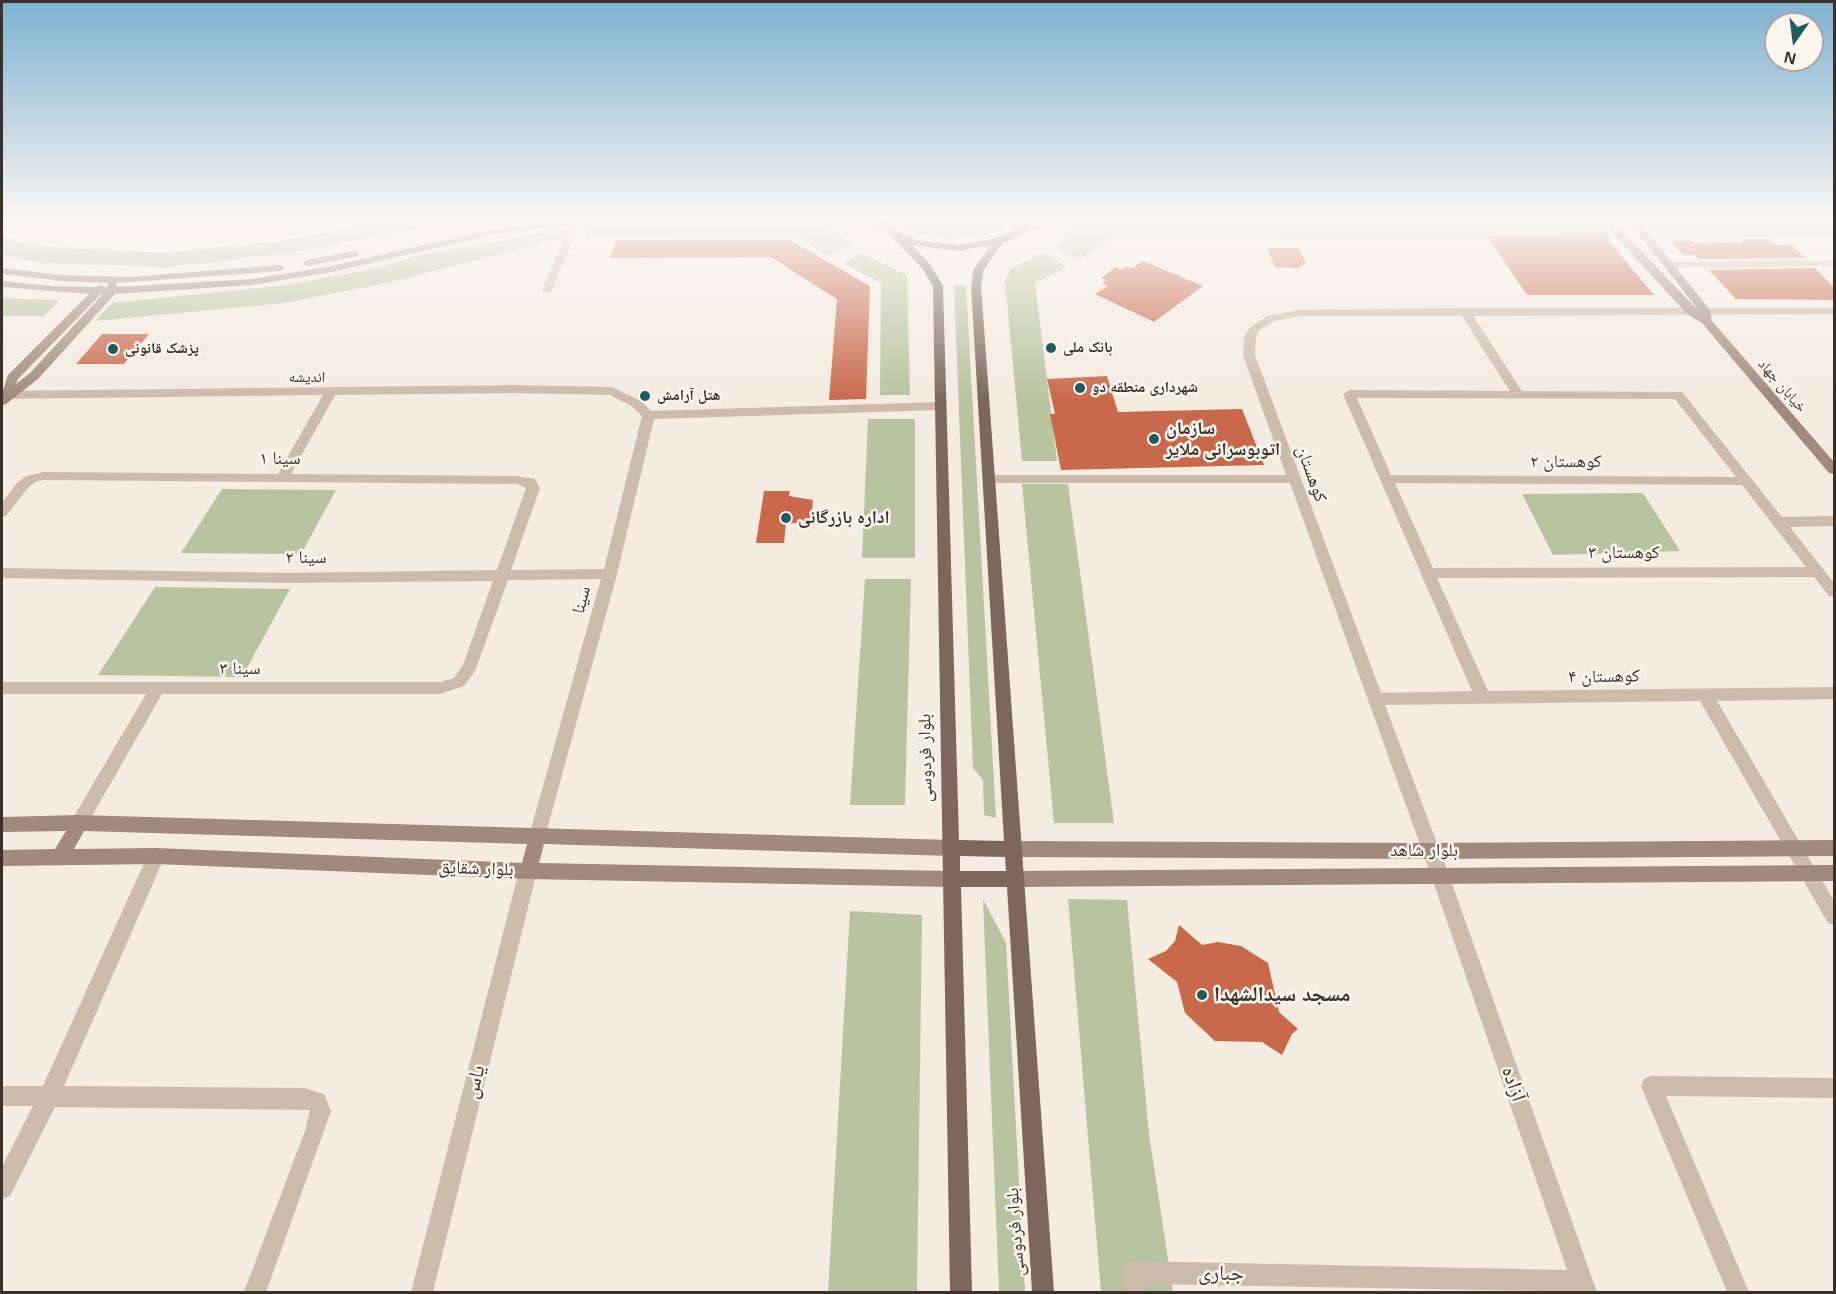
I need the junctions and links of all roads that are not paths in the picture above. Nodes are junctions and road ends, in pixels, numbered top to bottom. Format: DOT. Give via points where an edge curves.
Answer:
graph roads {
  1 [pos="71,279"];
  2 [pos="169,279"];
  3 [pos="268,279"];
  4 [pos="551,279"];
  5 [pos="934,279"];
  6 [pos="977,279"];
  7 [pos="1661,279"];
  8 [pos="1680,279"];
  9 [pos="2,284"];
  10 [pos="112,286"];
  11 [pos="547,290"];
  12 [pos="96,291"];
  13 [pos="1464,311"];
  14 [pos="1834,311"];
  15 [pos="1691,312"];
  16 [pos="1706,316"];
  17 [pos="331,392"];
  18 [pos="1519,395"];
  19 [pos="3,397"];
  20 [pos="941,406"];
  21 [pos="648,414"];
  22 [pos="1834,470"];
  23 [pos="284,477"];
  24 [pos="989,479"];
  25 [pos="1294,479"];
  26 [pos="1386,479"];
  27 [pos="1746,481"];
  28 [pos="2,512"];
  29 [pos="1834,521"];
  30 [pos="1779,522"];
  31 [pos="1819,572"];
  32 [pos="2,573"];
  33 [pos="1428,573"];
  34 [pos="610,574"];
  35 [pos="502,576"];
  36 [pos="1834,592"];
  37 [pos="2,688"];
  38 [pos="158,688"];
  39 [pos="1834,693"];
  40 [pos="1705,695"];
  41 [pos="1484,698"];
  42 [pos="1374,699"];
  43 [pos="79,823"];
  44 [pos="2,824"];
  45 [pos="538,836"];
  46 [pos="951,848"];
  47 [pos="1834,848"];
  48 [pos="1014,849"];
  49 [pos="1795,849"];
  50 [pos="1430,851"];
  51 [pos="156,856"];
  52 [pos="60,857"];
  53 [pos="2,858"];
  54 [pos="528,871"];
  55 [pos="1809,873"];
  56 [pos="1834,873"];
  57 [pos="1440,875"];
  58 [pos="951,879"];
  59 [pos="1015,879"];
  60 [pos="1834,916"];
  61 [pos="1834,1088"];
  62 [pos="2,1096"];
  63 [pos="49,1096"];
  64 [pos="2,1188"];
  65 [pos="1585,1287"];
  66 [pos="255,1293"];
  67 [pos="422,1293"];
  68 [pos="961,1293"];
  69 [pos="1043,1293"];
  70 [pos="1135,1293"];
  71 [pos="1738,1293"];
  1 -- 10 [label="main road"];
  2 -- 10 [label="main road"];
  3 -- 10 [label="main road" via="213,286"];
  4 -- 11 [label="street"];
  5 -- 20 [label="main road, بلوار فردوسی" via="938,286"];
  6 -- 24 [label="main road, بلوار فردوسی"];
  7 -- 15 [label="main road, خیابان جهاد"];
  8 -- 16 [label="main road, خیابان جهاد"];
  9 -- 12 [label="main road"];
  10 -- 12 [label="main road"];
  10 -- 19 [label="main road" via="34,376"];
  12 -- 19 [label="main road" via="12,378"];
  13 -- 15 [label="street, کوهستان"];
  13 -- 18 [label="street"];
  13 -- 25 [label="street, کوهستان" via="1298,313 1272,318 1255,328 1249,355"];
  14 -- 16 [label="street"];
  15 -- 16 [label="main road, خیابان جهاد"];
  16 -- 22 [label="main road, خیابان جهاد"];
  17 -- 19 [label="street, اندیشه"];
  17 -- 21 [label="street, اندیشه" via="612,391"];
  17 -- 23 [label="street"];
  18 -- 26 [label="street" via="1349,394"];
  18 -- 27 [label="street" via="1678,395"];
  20 -- 21 [label="street"];
  20 -- 46 [label="main road, بلوار فردوسی"];
  21 -- 34 [label="street, سینا"];
  23 -- 28 [label="street, سینا ۱" via="44,476 31,479"];
  23 -- 35 [label="street, سینا ۱" via="530,482 533,488"];
  24 -- 25 [label="street"];
  24 -- 48 [label="main road, بلوار فردوسی"];
  25 -- 42 [label="street, کوهستان"];
  26 -- 27 [label="street, کوهستان ۲"];
  26 -- 33 [label="street"];
  27 -- 30 [label="street"];
  29 -- 30 [label="street"];
  30 -- 31 [label="street"];
  31 -- 33 [label="street, کوهستان ۳"];
  31 -- 36 [label="street"];
  32 -- 35 [label="street, سینا ۲" via="286,578"];
  33 -- 41 [label="street"];
  34 -- 35 [label="street, سینا ۲"];
  34 -- 45 [label="street, سینا"];
  35 -- 38 [label="street, سینا ۳" via="470,667 459,682 440,688"];
  37 -- 38 [label="street, سینا ۳"];
  38 -- 43 [label="street"];
  39 -- 40 [label="street, کوهستان ۴"];
  40 -- 41 [label="street, کوهستان ۴"];
  40 -- 49 [label="street"];
  41 -- 42 [label="street, کوهستان ۴"];
  42 -- 50 [label="street, کوهستان"];
  43 -- 44 [label="main road, بلوار شقایق"];
  43 -- 45 [label="main road, بلوار شقایق"];
  43 -- 52 [label="main road"];
  45 -- 46 [label="main road, بلوار شقایق"];
  45 -- 54 [label="main road"];
  46 -- 48 [label="main road"];
  46 -- 58 [label="main road, بلوار فردوسی"];
  47 -- 49 [label="main road, بلوار شاهد"];
  48 -- 50 [label="main road, بلوار شاهد"];
  48 -- 59 [label="main road, بلوار فردوسی"];
  49 -- 50 [label="main road, بلوار شاهد"];
  49 -- 55 [label="street"];
  50 -- 57 [label="street, کوهستان"];
  51 -- 52 [label="main road, بلوار شقایق"];
  51 -- 54 [label="main road, بلوار شقایق"];
  51 -- 63 [label="street"];
  52 -- 53 [label="main road, بلوار شقایق"];
  54 -- 58 [label="main road, بلوار شقایق"];
  54 -- 67 [label="street, یاس"];
  55 -- 56 [label="main road, بلوار شاهد"];
  55 -- 57 [label="main road, بلوار شاهد"];
  55 -- 60 [label="street"];
  57 -- 59 [label="main road, بلوار شاهد"];
  57 -- 65 [label="street, آزاده"];
  58 -- 59 [label="main road"];
  58 -- 68 [label="main road, بلوار فردوسی"];
  59 -- 69 [label="main road, بلوار فردوسی"];
  61 -- 71 [label="street" via="1651,1086"];
  62 -- 63 [label="street"];
  63 -- 64 [label="street"];
  63 -- 66 [label="street" via="317,1101 321,1111"];
  65 -- 70 [label="street, جباری" via="1132,1272"];
}
